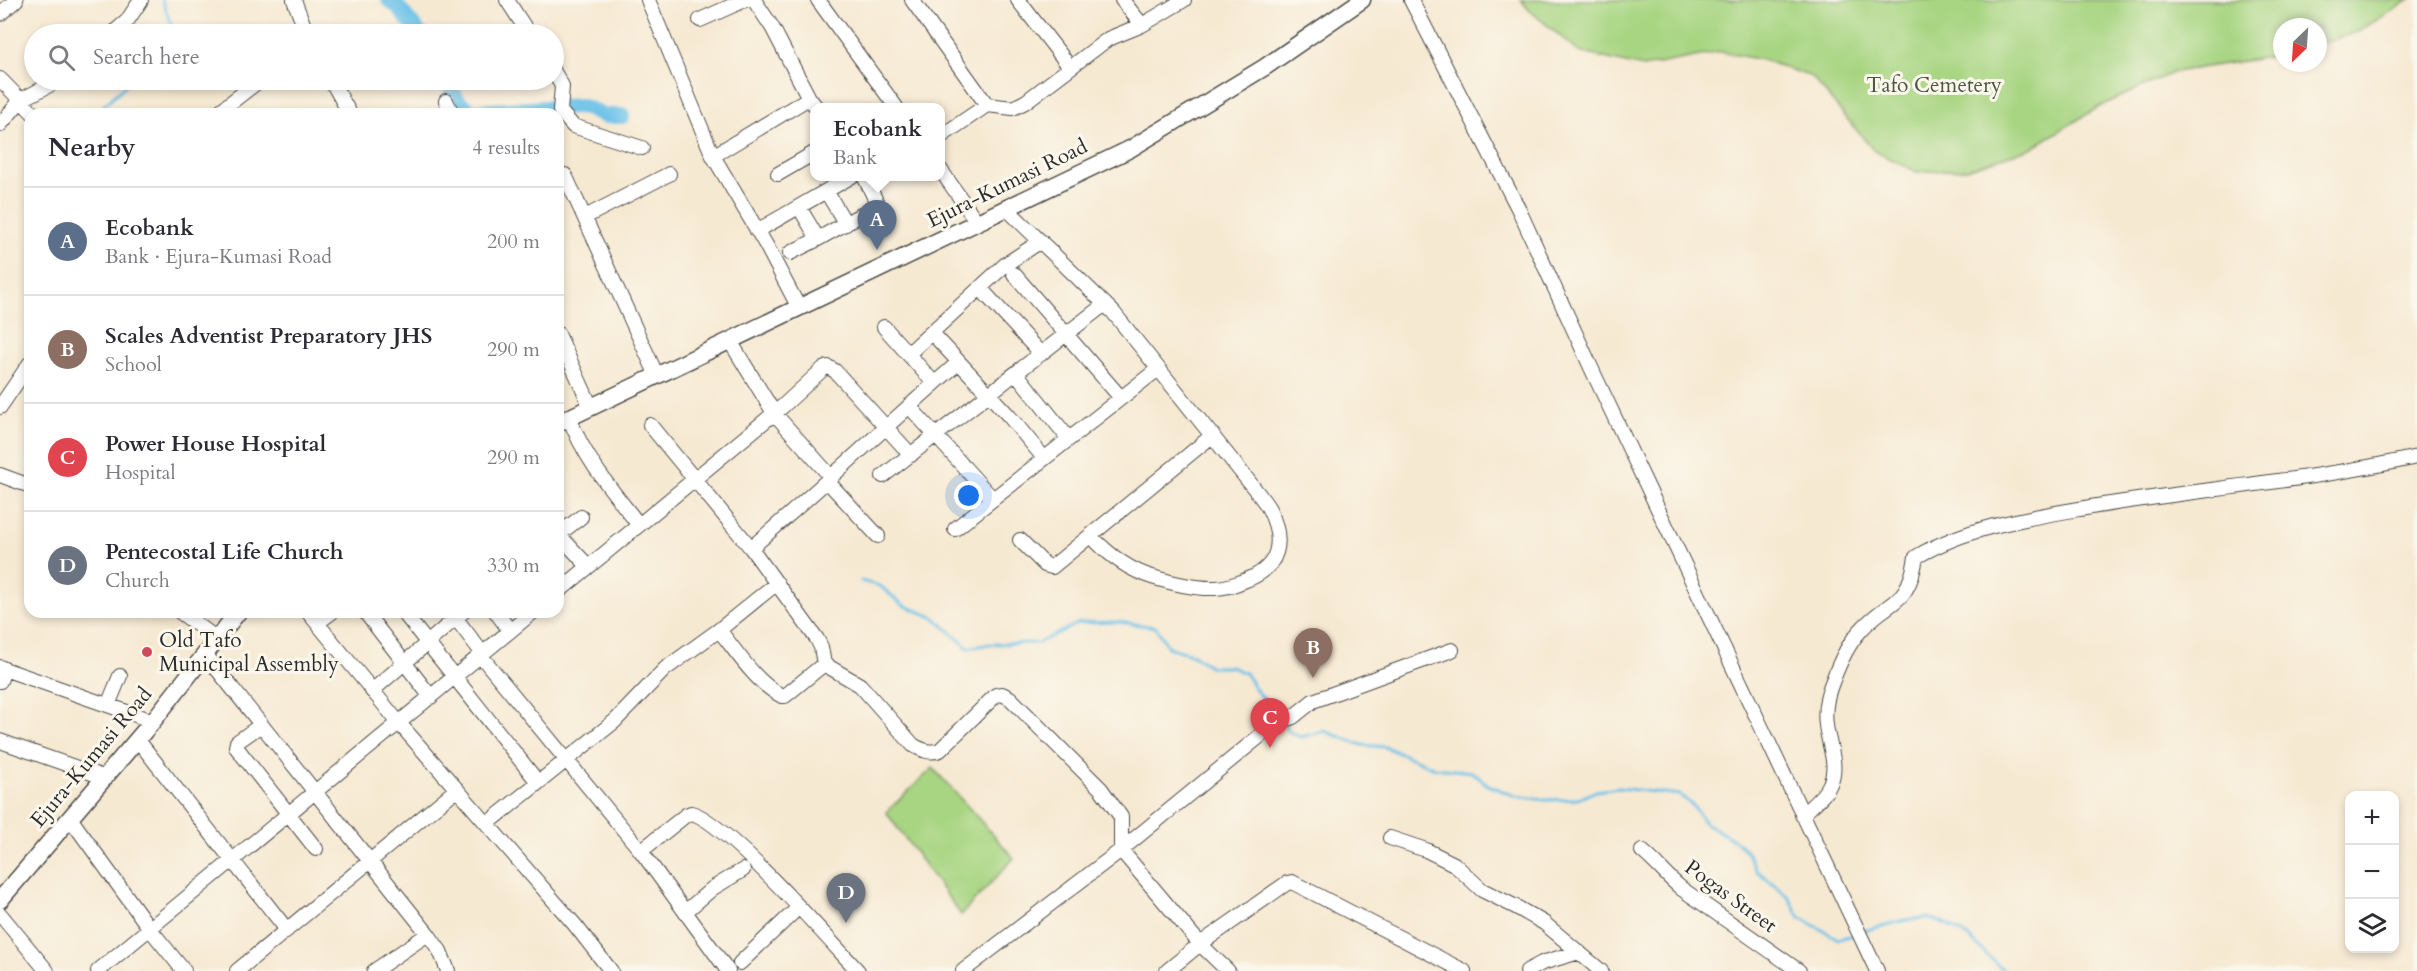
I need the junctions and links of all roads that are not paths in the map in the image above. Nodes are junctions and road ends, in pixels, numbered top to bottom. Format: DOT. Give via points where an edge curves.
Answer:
graph roads {
  1 [pos="16,0"];
  2 [pos="141,0"];
  3 [pos="294,0"];
  4 [pos="507,0"];
  5 [pos="648,0"];
  6 [pos="745,0"];
  7 [pos="754,0"];
  8 [pos="818,0"];
  9 [pos="912,0"];
  10 [pos="1018,0"];
  11 [pos="1122,0"];
  12 [pos="1185,0"];
  13 [pos="1362,0"];
  14 [pos="1411,0"];
  15 [pos="0,14"];
  16 [pos="700,20"];
  17 [pos="124,24"];
  18 [pos="303,24"];
  19 [pos="523,24"];
  20 [pos="1142,25"];
  21 [pos="1070,67"];
  22 [pos="0,79"];
  23 [pos="40,90"];
  24 [pos="247,90"];
  25 [pos="337,90"];
  26 [pos="562,90"];
  27 [pos="21,100"];
  28 [pos="812,103"];
  29 [pos="892,103"];
  30 [pos="810,104"];
  31 [pos="987,105"];
  32 [pos="28,108"];
  33 [pos="224,108"];
  34 [pos="347,108"];
  35 [pos="563,108"];
  36 [pos="564,110"];
  37 [pos="0,125"];
  38 [pos="945,134"];
  39 [pos="642,148"];
  40 [pos="810,155"];
  41 [pos="713,156"];
  42 [pos="669,174"];
  43 [pos="778,174"];
  44 [pos="565,176"];
  45 [pos="945,176"];
  46 [pos="845,181"];
  47 [pos="866,181"];
  48 [pos="826,191"];
  49 [pos="799,207"];
  50 [pos="1006,208"];
  51 [pos="585,217"];
  52 [pos="977,222"];
  53 [pos="846,224"];
  54 [pos="757,231"];
  55 [pos="818,239"];
  56 [pos="1041,241"];
  57 [pos="790,253"];
  58 [pos="1014,274"];
  59 [pos="980,288"];
  60 [pos="1105,304"];
  61 [pos="799,308"];
  62 [pos="884,327"];
  63 [pos="932,333"];
  64 [pos="1064,335"];
  65 [pos="730,341"];
  66 [pos="564,347"];
  67 [pos="908,354"];
  68 [pos="1041,354"];
  69 [pos="959,362"];
  70 [pos="1158,369"];
  71 [pos="24,372"];
  72 [pos="1016,373"];
  73 [pos="657,375"];
  74 [pos="934,383"];
  75 [pos="988,395"];
  76 [pos="1120,399"];
  77 [pos="909,406"];
  78 [pos="0,407"];
  79 [pos="591,407"];
  80 [pos="774,413"];
  81 [pos="564,420"];
  82 [pos="650,425"];
  83 [pos="887,428"];
  84 [pos="1213,435"];
  85 [pos="935,436"];
  86 [pos="1069,439"];
  87 [pos="911,455"];
  88 [pos="2417,457"];
  89 [pos="1044,458"];
  90 [pos="0,475"];
  91 [pos="883,476"];
  92 [pos="694,479"];
  93 [pos="830,480"];
  94 [pos="24,484"];
  95 [pos="992,498"];
  96 [pos="581,517"];
  97 [pos="639,525"];
  98 [pos="955,529"];
  99 [pos="564,530"];
  100 [pos="878,536"];
  101 [pos="1091,536"];
  102 [pos="564,540"];
  103 [pos="1020,540"];
  104 [pos="751,548"];
  105 [pos="588,566"];
  106 [pos="777,583"];
  107 [pos="564,587"];
  108 [pos="188,618"];
  109 [pos="233,618"];
  110 [pos="314,618"];
  111 [pos="369,618"];
  112 [pos="408,618"];
  113 [pos="453,618"];
  114 [pos="459,618"];
  115 [pos="500,618"];
  116 [pos="526,618"];
  117 [pos="719,630"];
  118 [pos="510,631"];
  119 [pos="217,639"];
  120 [pos="427,642"];
  121 [pos="1452,650"];
  122 [pos="205,654"];
  123 [pos="482,655"];
  124 [pos="403,662"];
  125 [pos="824,664"];
  126 [pos="1,672"];
  127 [pos="120,676"];
  128 [pos="455,677"];
  129 [pos="372,691"];
  130 [pos="430,697"];
  131 [pos="108,705"];
  132 [pos="153,721"];
  133 [pos="399,723"];
  134 [pos="261,725"];
  135 [pos="137,739"];
  136 [pos="0,741"];
  137 [pos="566,759"];
  138 [pos="106,778"];
  139 [pos="537,781"];
  140 [pos="457,789"];
  141 [pos="315,793"];
  142 [pos="288,815"];
  143 [pos="1802,815"];
  144 [pos="70,818"];
  145 [pos="487,824"];
  146 [pos="1390,838"];
  147 [pos="316,849"];
  148 [pos="1121,850"];
  149 [pos="641,851"];
  150 [pos="1642,851"];
  151 [pos="234,860"];
  152 [pos="371,861"];
  153 [pos="743,870"];
  154 [pos="0,900"];
  155 [pos="798,908"];
  156 [pos="684,912"];
  157 [pos="0,914"];
  158 [pos="150,928"];
  159 [pos="286,930"];
  160 [pos="428,934"];
  161 [pos="1200,944"];
  162 [pos="1579,952"];
  163 [pos="740,963"];
  164 [pos="47,971"];
  165 [pos="98,971"];
  166 [pos="184,971"];
  167 [pos="237,971"];
  168 [pos="374,971"];
  169 [pos="448,971"];
  170 [pos="611,971"];
  171 [pos="728,971"];
  172 [pos="858,971"];
  173 [pos="963,971"];
  174 [pos="1167,971"];
  175 [pos="1228,971"];
  176 [pos="1464,971"];
  177 [pos="1527,971"];
  178 [pos="1601,971"];
  179 [pos="1799,971"];
  180 [pos="1877,971"];
  1 -- 15 [label="street"];
  2 -- 17 [label="street"];
  3 -- 18 [label="street"];
  4 -- 19 [label="street"];
  5 -- 41 [label="street"];
  6 -- 16 [label="street"];
  7 -- 28 [label="street"];
  8 -- 29 [label="street"];
  9 -- 31 [label="street"];
  10 -- 21 [label="street"];
  11 -- 20 [label="street"];
  12 -- 20 [label="street"];
  13 -- 50 [label="main road, Ejura-Kumasi Road" via="1296,47 1178,121 1130,149"];
  14 -- 143 [label="street" via="1519,210"];
  20 -- 21 [label="street" via="1108,39"];
  21 -- 31 [label="street" via="1012,108"];
  22 -- 27 [label="street"];
  23 -- 27 [label="street"];
  24 -- 33 [label="street"];
  25 -- 34 [label="street"];
  26 -- 35 [label="street"];
  27 -- 32 [label="street"];
  27 -- 37 [label="street"];
  30 -- 41 [label="street"];
  31 -- 38 [label="street"];
  36 -- 39 [label="street" via="573,126"];
  40 -- 43 [label="street"];
  41 -- 54 [label="street"];
  42 -- 51 [label="street"];
  44 -- 51 [label="street"];
  45 -- 52 [label="street"];
  46 -- 48 [label="street"];
  47 -- 53 [label="street" via="878,205"];
  48 -- 49 [label="street"];
  48 -- 53 [label="street"];
  49 -- 54 [label="street"];
  49 -- 55 [label="street"];
  50 -- 52 [label="main road, Ejura-Kumasi Road"];
  50 -- 56 [label="street"];
  51 -- 73 [label="street"];
  52 -- 61 [label="main road, Ejura-Kumasi Road"];
  53 -- 55 [label="street"];
  54 -- 61 [label="street"];
  55 -- 57 [label="street"];
  56 -- 59 [label="street" via="1006,264"];
  56 -- 60 [label="street"];
  58 -- 64 [label="street"];
  59 -- 63 [label="street"];
  59 -- 68 [label="street"];
  60 -- 64 [label="street"];
  60 -- 70 [label="street"];
  61 -- 65 [label="main road, Ejura-Kumasi Road"];
  62 -- 67 [label="street"];
  63 -- 67 [label="street"];
  63 -- 69 [label="street"];
  64 -- 68 [label="street"];
  64 -- 76 [label="street"];
  65 -- 73 [label="main road, Ejura-Kumasi Road"];
  65 -- 80 [label="street"];
  66 -- 79 [label="street"];
  67 -- 74 [label="street"];
  68 -- 72 [label="street"];
  69 -- 74 [label="street"];
  69 -- 75 [label="street"];
  70 -- 76 [label="street"];
  70 -- 84 [label="street"];
  71 -- 78 [label="street"];
  72 -- 75 [label="street"];
  72 -- 86 [label="street"];
  73 -- 79 [label="main road, Ejura-Kumasi Road"];
  74 -- 77 [label="street"];
  75 -- 85 [label="street"];
  75 -- 89 [label="street"];
  76 -- 86 [label="street"];
  77 -- 83 [label="street"];
  77 -- 85 [label="street"];
  79 -- 81 [label="main road, Ejura-Kumasi Road"];
  80 -- 83 [label="street" via="828,367"];
  80 -- 92 [label="street"];
  80 -- 93 [label="street"];
  81 -- 97 [label="street"];
  82 -- 92 [label="street"];
  83 -- 87 [label="street"];
  83 -- 93 [label="street"];
  84 -- 101 [label="street"];
  84 -- 101 [label="street" via="1269,510 1276,532 1277,553 1272,565 1257,576 1228,587 1184,585 1142,572 1110,554"];
  85 -- 87 [label="street"];
  85 -- 95 [label="street"];
  86 -- 89 [label="street"];
  87 -- 91 [label="street"];
  88 -- 143 [label="street" via="2026,518 1930,549 1917,558 1904,595 1860,631 1832,681 1826,704 1832,781"];
  89 -- 95 [label="street"];
  90 -- 94 [label="street"];
  92 -- 97 [label="street"];
  92 -- 104 [label="street"];
  93 -- 100 [label="street"];
  93 -- 104 [label="street"];
  95 -- 98 [label="street"];
  96 -- 99 [label="street"];
  97 -- 105 [label="street"];
  101 -- 103 [label="street" via="1052,567 1045,566"];
  102 -- 105 [label="street"];
  104 -- 106 [label="street"];
  105 -- 107 [label="street"];
  106 -- 117 [label="street"];
  106 -- 125 [label="street" via="817,639"];
  108 -- 119 [label="street"];
  109 -- 119 [label="main road, Ejura-Kumasi Road"];
  110 -- 129 [label="street"];
  111 -- 124 [label="street"];
  112 -- 120 [label="street"];
  113 -- 120 [label="street"];
  114 -- 123 [label="street"];
  115 -- 118 [label="street"];
  116 -- 118 [label="street"];
  117 -- 125 [label="street" via="747,664 782,696"];
  117 -- 137 [label="street" via="665,669 615,721"];
  118 -- 123 [label="street"];
  119 -- 122 [label="main road, Ejura-Kumasi Road"];
  120 -- 124 [label="street"];
  120 -- 128 [label="street"];
  121 -- 148 [label="street" via="1313,701 1293,717 1277,722"];
  122 -- 132 [label="main road, Ejura-Kumasi Road"];
  122 -- 134 [label="street"];
  123 -- 128 [label="street"];
  123 -- 137 [label="street"];
  124 -- 129 [label="street"];
  124 -- 130 [label="street"];
  125 -- 148 [label="street" via="860,685 913,745 923,750 940,750 996,695 1010,698 1101,789 1118,812 1122,823"];
  126 -- 131 [label="street"];
  127 -- 131 [label="street"];
  128 -- 130 [label="street"];
  128 -- 139 [label="street"];
  129 -- 133 [label="street"];
  130 -- 133 [label="street"];
  131 -- 132 [label="street"];
  132 -- 135 [label="main road, Ejura-Kumasi Road"];
  133 -- 140 [label="street"];
  133 -- 141 [label="street"];
  134 -- 141 [label="street"];
  134 -- 142 [label="street" via="237,742 236,747"];
  135 -- 138 [label="main road, Ejura-Kumasi Road"];
  135 -- 151 [label="street"];
  136 -- 138 [label="street"];
  137 -- 139 [label="street"];
  137 -- 149 [label="street"];
  138 -- 144 [label="main road, Ejura-Kumasi Road"];
  139 -- 145 [label="street"];
  140 -- 145 [label="street"];
  140 -- 152 [label="street"];
  141 -- 142 [label="street"];
  141 -- 152 [label="street"];
  142 -- 147 [label="street"];
  142 -- 151 [label="street"];
  143 -- 180 [label="street"];
  144 -- 154 [label="main road, Ejura-Kumasi Road"];
  144 -- 158 [label="street"];
  145 -- 170 [label="street"];
  146 -- 162 [label="street" via="1454,864 1482,890 1544,923"];
  148 -- 161 [label="street"];
  148 -- 173 [label="street"];
  149 -- 155 [label="street" via="686,815 698,814 739,847"];
  149 -- 156 [label="street"];
  150 -- 179 [label="street, Pogas Street" via="1682,889"];
  151 -- 158 [label="street"];
  151 -- 159 [label="street"];
  152 -- 159 [label="street"];
  152 -- 160 [label="street"];
  153 -- 156 [label="street"];
  155 -- 163 [label="street"];
  155 -- 172 [label="street"];
  156 -- 171 [label="street"];
  157 -- 164 [label="street"];
  158 -- 165 [label="street"];
  158 -- 166 [label="street"];
  159 -- 167 [label="street"];
  160 -- 168 [label="street"];
  160 -- 169 [label="street"];
  161 -- 174 [label="street"];
  161 -- 175 [label="street"];
  161 -- 176 [label="street" via="1292,882"];
  162 -- 177 [label="street"];
  162 -- 178 [label="street"];
}
